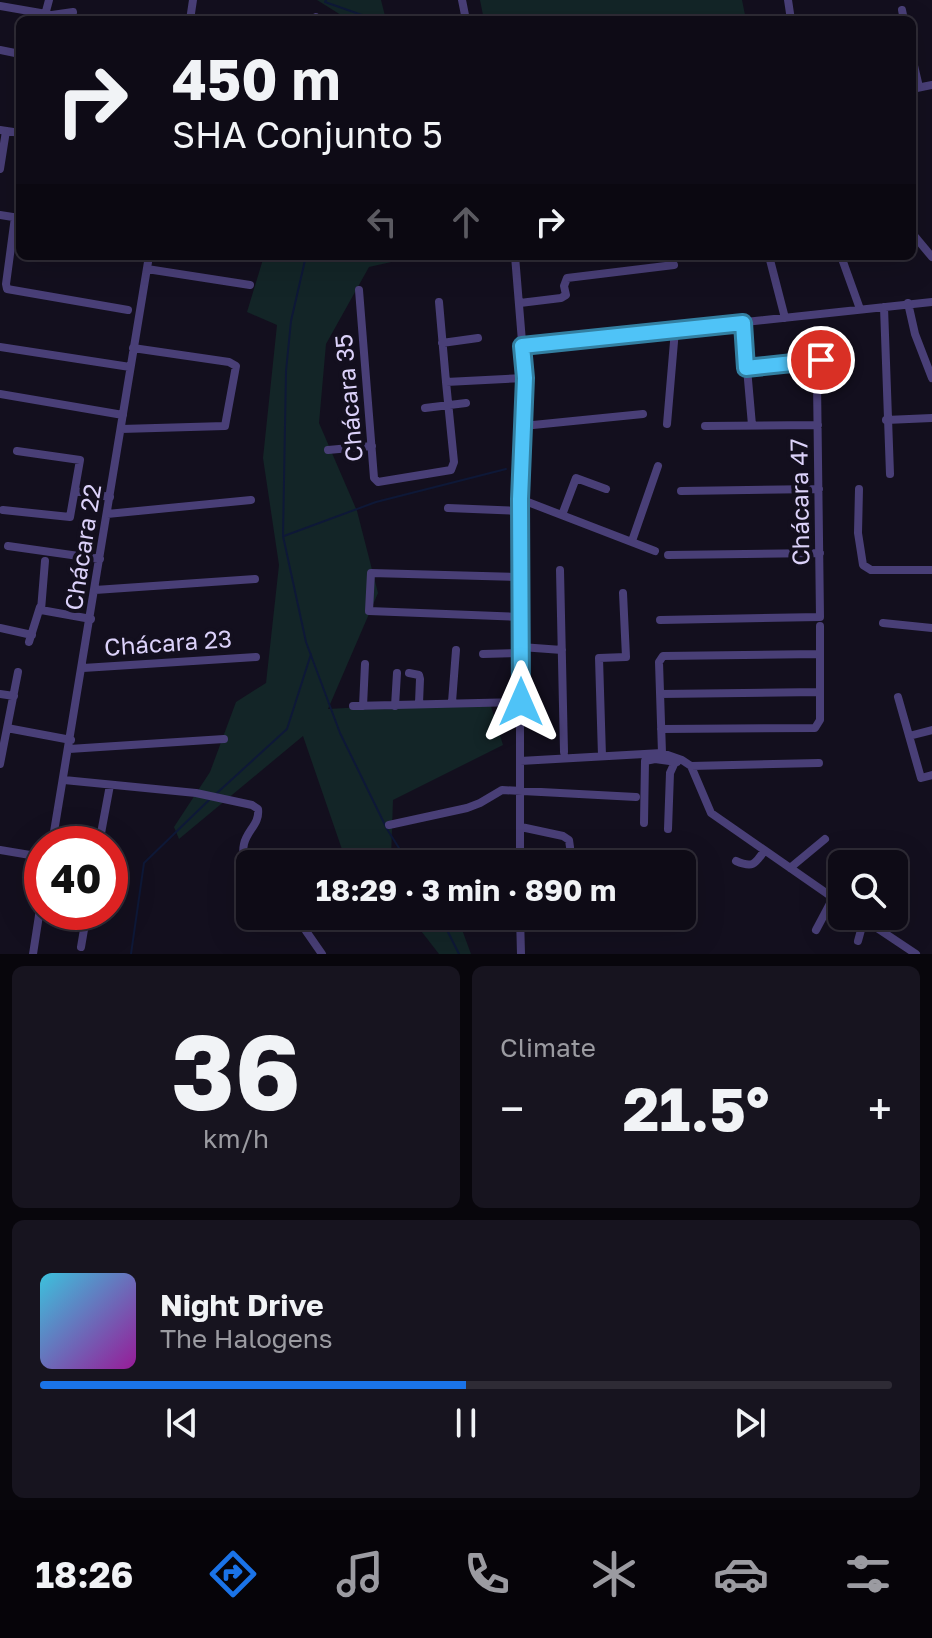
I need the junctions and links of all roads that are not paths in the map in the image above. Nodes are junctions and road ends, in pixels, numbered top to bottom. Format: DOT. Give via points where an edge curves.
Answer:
graph roads {
  1 [pos="49,0"];
  2 [pos="0,6"];
  3 [pos="902,10"];
  4 [pos="73,12"];
  5 [pos="45,15"];
  6 [pos="903,16"];
  7 [pos="3,130"];
  8 [pos="0,169"];
  9 [pos="16,229"];
  10 [pos="916,238"];
  11 [pos="932,257"];
  12 [pos="148,260"];
  13 [pos="515,260"];
  14 [pos="770,260"];
  15 [pos="842,260"];
  16 [pos="674,265"];
  17 [pos="147,269"];
  18 [pos="250,285"];
  19 [pos="359,290"];
  20 [pos="439,302"];
  21 [pos="932,302"];
  22 [pos="520,303"];
  23 [pos="908,303"];
  24 [pos="884,307"];
  25 [pos="860,309"];
  26 [pos="128,310"];
  27 [pos="785,318"];
  28 [pos="743,323"];
  29 [pos="675,330"];
  30 [pos="478,338"];
  31 [pos="442,343"];
  32 [pos="522,346"];
  33 [pos="0,347"];
  34 [pos="133,348"];
  35 [pos="821,360"];
  36 [pos="130,367"];
  37 [pos="746,368"];
  38 [pos="525,378"];
  39 [pos="932,378"];
  40 [pos="446,382"];
  41 [pos="817,382"];
  42 [pos="0,394"];
  43 [pos="466,403"];
  44 [pos="448,405"];
  45 [pos="425,408"];
  46 [pos="643,414"];
  47 [pos="123,415"];
  48 [pos="932,418"];
  49 [pos="886,420"];
  50 [pos="667,424"];
  51 [pos="752,425"];
  52 [pos="818,425"];
  53 [pos="523,426"];
  54 [pos="705,426"];
  55 [pos="121,429"];
  56 [pos="372,446"];
  57 [pos="328,450"];
  58 [pos="17,451"];
  59 [pos="658,466"];
  60 [pos="890,474"];
  61 [pos="606,489"];
  62 [pos="819,489"];
  63 [pos="859,489"];
  64 [pos="75,491"];
  65 [pos="681,491"];
  66 [pos="110,497"];
  67 [pos="520,499"];
  68 [pos="251,500"];
  69 [pos="448,508"];
  70 [pos="3,510"];
  71 [pos="520,511"];
  72 [pos="107,514"];
  73 [pos="562,515"];
  74 [pos="632,541"];
  75 [pos="8,546"];
  76 [pos="655,551"];
  77 [pos="820,553"];
  78 [pos="668,555"];
  79 [pos="100,559"];
  80 [pos="45,561"];
  81 [pos="560,570"];
  82 [pos="932,570"];
  83 [pos="521,577"];
  84 [pos="255,579"];
  85 [pos="95,590"];
  86 [pos="623,593"];
  87 [pos="40,607"];
  88 [pos="521,617"];
  89 [pos="91,619"];
  90 [pos="660,620"];
  91 [pos="819,622"];
  92 [pos="883,623"];
  93 [pos="0,628"];
  94 [pos="932,628"];
  95 [pos="456,650"];
  96 [pos="521,650"];
  97 [pos="562,650"];
  98 [pos="483,654"];
  99 [pos="819,654"];
  100 [pos="256,657"];
  101 [pos="365,664"];
  102 [pos="83,668"];
  103 [pos="18,672"];
  104 [pos="397,673"];
  105 [pos="409,673"];
  106 [pos="819,692"];
  107 [pos="0,694"];
  108 [pos="660,694"];
  109 [pos="14,696"];
  110 [pos="898,697"];
  111 [pos="452,702"];
  112 [pos="521,702"];
  113 [pos="419,703"];
  114 [pos="395,706"];
  115 [pos="7,728"];
  116 [pos="661,729"];
  117 [pos="932,730"];
  118 [pos="909,736"];
  119 [pos="224,739"];
  120 [pos="70,744"];
  121 [pos="1,750"];
  122 [pos="564,752"];
  123 [pos="662,753"];
  124 [pos="602,756"];
  125 [pos="520,761"];
  126 [pos="678,761"];
  127 [pos="819,763"];
  128 [pos="0,764"];
  129 [pos="691,766"];
  130 [pos="932,775"];
  131 [pos="64,780"];
  132 [pos="110,785"];
  133 [pos="520,791"];
  134 [pos="636,797"];
  135 [pos="644,823"];
  136 [pos="389,825"];
  137 [pos="55,826"];
  138 [pos="102,826"];
  139 [pos="521,827"];
  140 [pos="668,829"];
  141 [pos="825,839"];
  142 [pos="570,847"];
  143 [pos="0,850"];
  144 [pos="244,850"];
  145 [pos="520,850"];
  146 [pos="764,851"];
  147 [pos="24,854"];
  148 [pos="736,861"];
  149 [pos="790,868"];
  150 [pos="828,895"];
  151 [pos="828,907"];
  152 [pos="37,930"];
  153 [pos="84,930"];
  154 [pos="520,930"];
  155 [pos="816,930"];
  156 [pos="860,930"];
  157 [pos="880,930"];
  158 [pos="306,931"];
  159 [pos="858,941"];
  160 [pos="81,947"];
  161 [pos="33,954"];
  162 [pos="322,954"];
  163 [pos="521,954"];
  164 [pos="916,954"];
  1 -- 5 [label="street"];
  2 -- 5 [label="street"];
  3 -- 6 [label="street"];
  4 -- 5 [label="street"];
  7 -- 8 [label="street"];
  9 -- 26 [label="street" via="7,289"];
  10 -- 11 [label="street"];
  12 -- 17 [label="street, Chácara 22"];
  13 -- 22 [label="street"];
  14 -- 27 [label="street"];
  15 -- 25 [label="street"];
  16 -- 22 [label="street" via="567,278 561,298"];
  17 -- 18 [label="street"];
  17 -- 34 [label="street, Chácara 22"];
  19 -- 56 [label="street, Chácara 35"];
  20 -- 31 [label="street, Chácara 35"];
  21 -- 23 [label="street"];
  22 -- 32 [label="street"];
  23 -- 24 [label="street"];
  23 -- 39 [label="street"];
  24 -- 25 [label="street"];
  24 -- 49 [label="street"];
  25 -- 27 [label="street"];
  27 -- 28 [label="street"];
  28 -- 29 [label="street"];
  28 -- 37 [label="street, Chácara 47"];
  29 -- 32 [label="street"];
  29 -- 50 [label="street"];
  30 -- 31 [label="street"];
  31 -- 40 [label="street, Chácara 35"];
  32 -- 38 [label="street"];
  33 -- 36 [label="street"];
  34 -- 36 [label="street, Chácara 22"];
  34 -- 55 [label="street" via="236,366 225,426"];
  35 -- 37 [label="street"];
  36 -- 47 [label="street, Chácara 22"];
  37 -- 51 [label="street, Chácara 47"];
  38 -- 40 [label="street"];
  38 -- 53 [label="street"];
  40 -- 44 [label="street, Chácara 35"];
  41 -- 52 [label="street, Chácara 47"];
  42 -- 47 [label="street"];
  43 -- 44 [label="street"];
  44 -- 45 [label="street"];
  44 -- 56 [label="street, Chácara 35" via="451,470 378,482"];
  46 -- 53 [label="street"];
  47 -- 55 [label="street, Chácara 22"];
  48 -- 49 [label="street"];
  49 -- 60 [label="street"];
  51 -- 52 [label="street"];
  51 -- 54 [label="street"];
  52 -- 62 [label="street, Chácara 47"];
  53 -- 67 [label="street"];
  55 -- 66 [label="street, Chácara 22"];
  56 -- 57 [label="street"];
  58 -- 64 [label="street" via="80,460"];
  59 -- 74 [label="street"];
  61 -- 73 [label="street" via="576,478"];
  62 -- 65 [label="street"];
  62 -- 77 [label="street, Chácara 47"];
  63 -- 82 [label="street" via="863,565 871,570"];
  64 -- 66 [label="street"];
  64 -- 70 [label="street" via="70,517"];
  66 -- 72 [label="street, Chácara 22"];
  67 -- 71 [label="street"];
  67 -- 73 [label="street"];
  68 -- 72 [label="street"];
  69 -- 71 [label="street"];
  71 -- 83 [label="street"];
  72 -- 79 [label="street, Chácara 22"];
  73 -- 74 [label="street"];
  74 -- 76 [label="street"];
  75 -- 79 [label="street"];
  77 -- 78 [label="street"];
  77 -- 91 [label="street, Chácara 47"];
  79 -- 85 [label="street, Chácara 22"];
  80 -- 87 [label="street"];
  81 -- 97 [label="street"];
  83 -- 88 [label="street"];
  83 -- 88 [label="street" via="371,573 369,611"];
  84 -- 85 [label="street"];
  85 -- 89 [label="street, Chácara 22"];
  86 -- 124 [label="street" via="626,657 599,658"];
  87 -- 89 [label="street"];
  87 -- 93 [label="street" via="31,638"];
  88 -- 96 [label="street"];
  89 -- 102 [label="street, Chácara 22"];
  90 -- 91 [label="street"];
  91 -- 99 [label="street, Chácara 47"];
  92 -- 94 [label="street"];
  95 -- 111 [label="street"];
  96 -- 97 [label="street"];
  96 -- 98 [label="street"];
  96 -- 112 [label="street"];
  97 -- 122 [label="street"];
  99 -- 106 [label="street, Chácara 47"];
  99 -- 108 [label="street" via="663,656"];
  100 -- 102 [label="street, Chácara 23"];
  101 -- 114 [label="street" via="358,706"];
  102 -- 120 [label="street, Chácara 22"];
  103 -- 109 [label="street"];
  104 -- 114 [label="street"];
  105 -- 113 [label="street" via="419,675"];
  106 -- 108 [label="street"];
  106 -- 116 [label="street, Chácara 47" via="820,720 815,728"];
  107 -- 109 [label="street"];
  108 -- 116 [label="street"];
  109 -- 115 [label="street"];
  110 -- 118 [label="street"];
  111 -- 112 [label="street"];
  111 -- 113 [label="street"];
  112 -- 125 [label="street"];
  113 -- 114 [label="street"];
  115 -- 120 [label="street"];
  115 -- 121 [label="street"];
  116 -- 123 [label="street"];
  117 -- 118 [label="street"];
  118 -- 130 [label="street" via="921,778"];
  119 -- 120 [label="street"];
  120 -- 131 [label="street, Chácara 22"];
  121 -- 128 [label="street"];
  123 -- 124 [label="street"];
  123 -- 126 [label="street"];
  124 -- 125 [label="street"];
  125 -- 133 [label="street"];
  126 -- 129 [label="street"];
  126 -- 135 [label="street" via="645,761"];
  126 -- 140 [label="street" via="670,773"];
  127 -- 129 [label="street"];
  129 -- 146 [label="street" via="711,813"];
  131 -- 132 [label="street"];
  131 -- 137 [label="street, Chácara 22"];
  132 -- 138 [label="street"];
  132 -- 144 [label="street" via="196,793 252,805 258,819"];
  133 -- 134 [label="street"];
  133 -- 136 [label="street" via="502,790 467,808"];
  133 -- 139 [label="street"];
  139 -- 142 [label="street" via="563,836"];
  139 -- 145 [label="street"];
  141 -- 149 [label="street"];
  143 -- 147 [label="street"];
  146 -- 148 [label="street" via="754,865"];
  146 -- 149 [label="street"];
  149 -- 150 [label="street"];
  151 -- 155 [label="street"];
  152 -- 161 [label="street"];
  153 -- 160 [label="street"];
  154 -- 163 [label="street"];
  156 -- 159 [label="street"];
  157 -- 164 [label="street"];
  158 -- 162 [label="street"];
}
